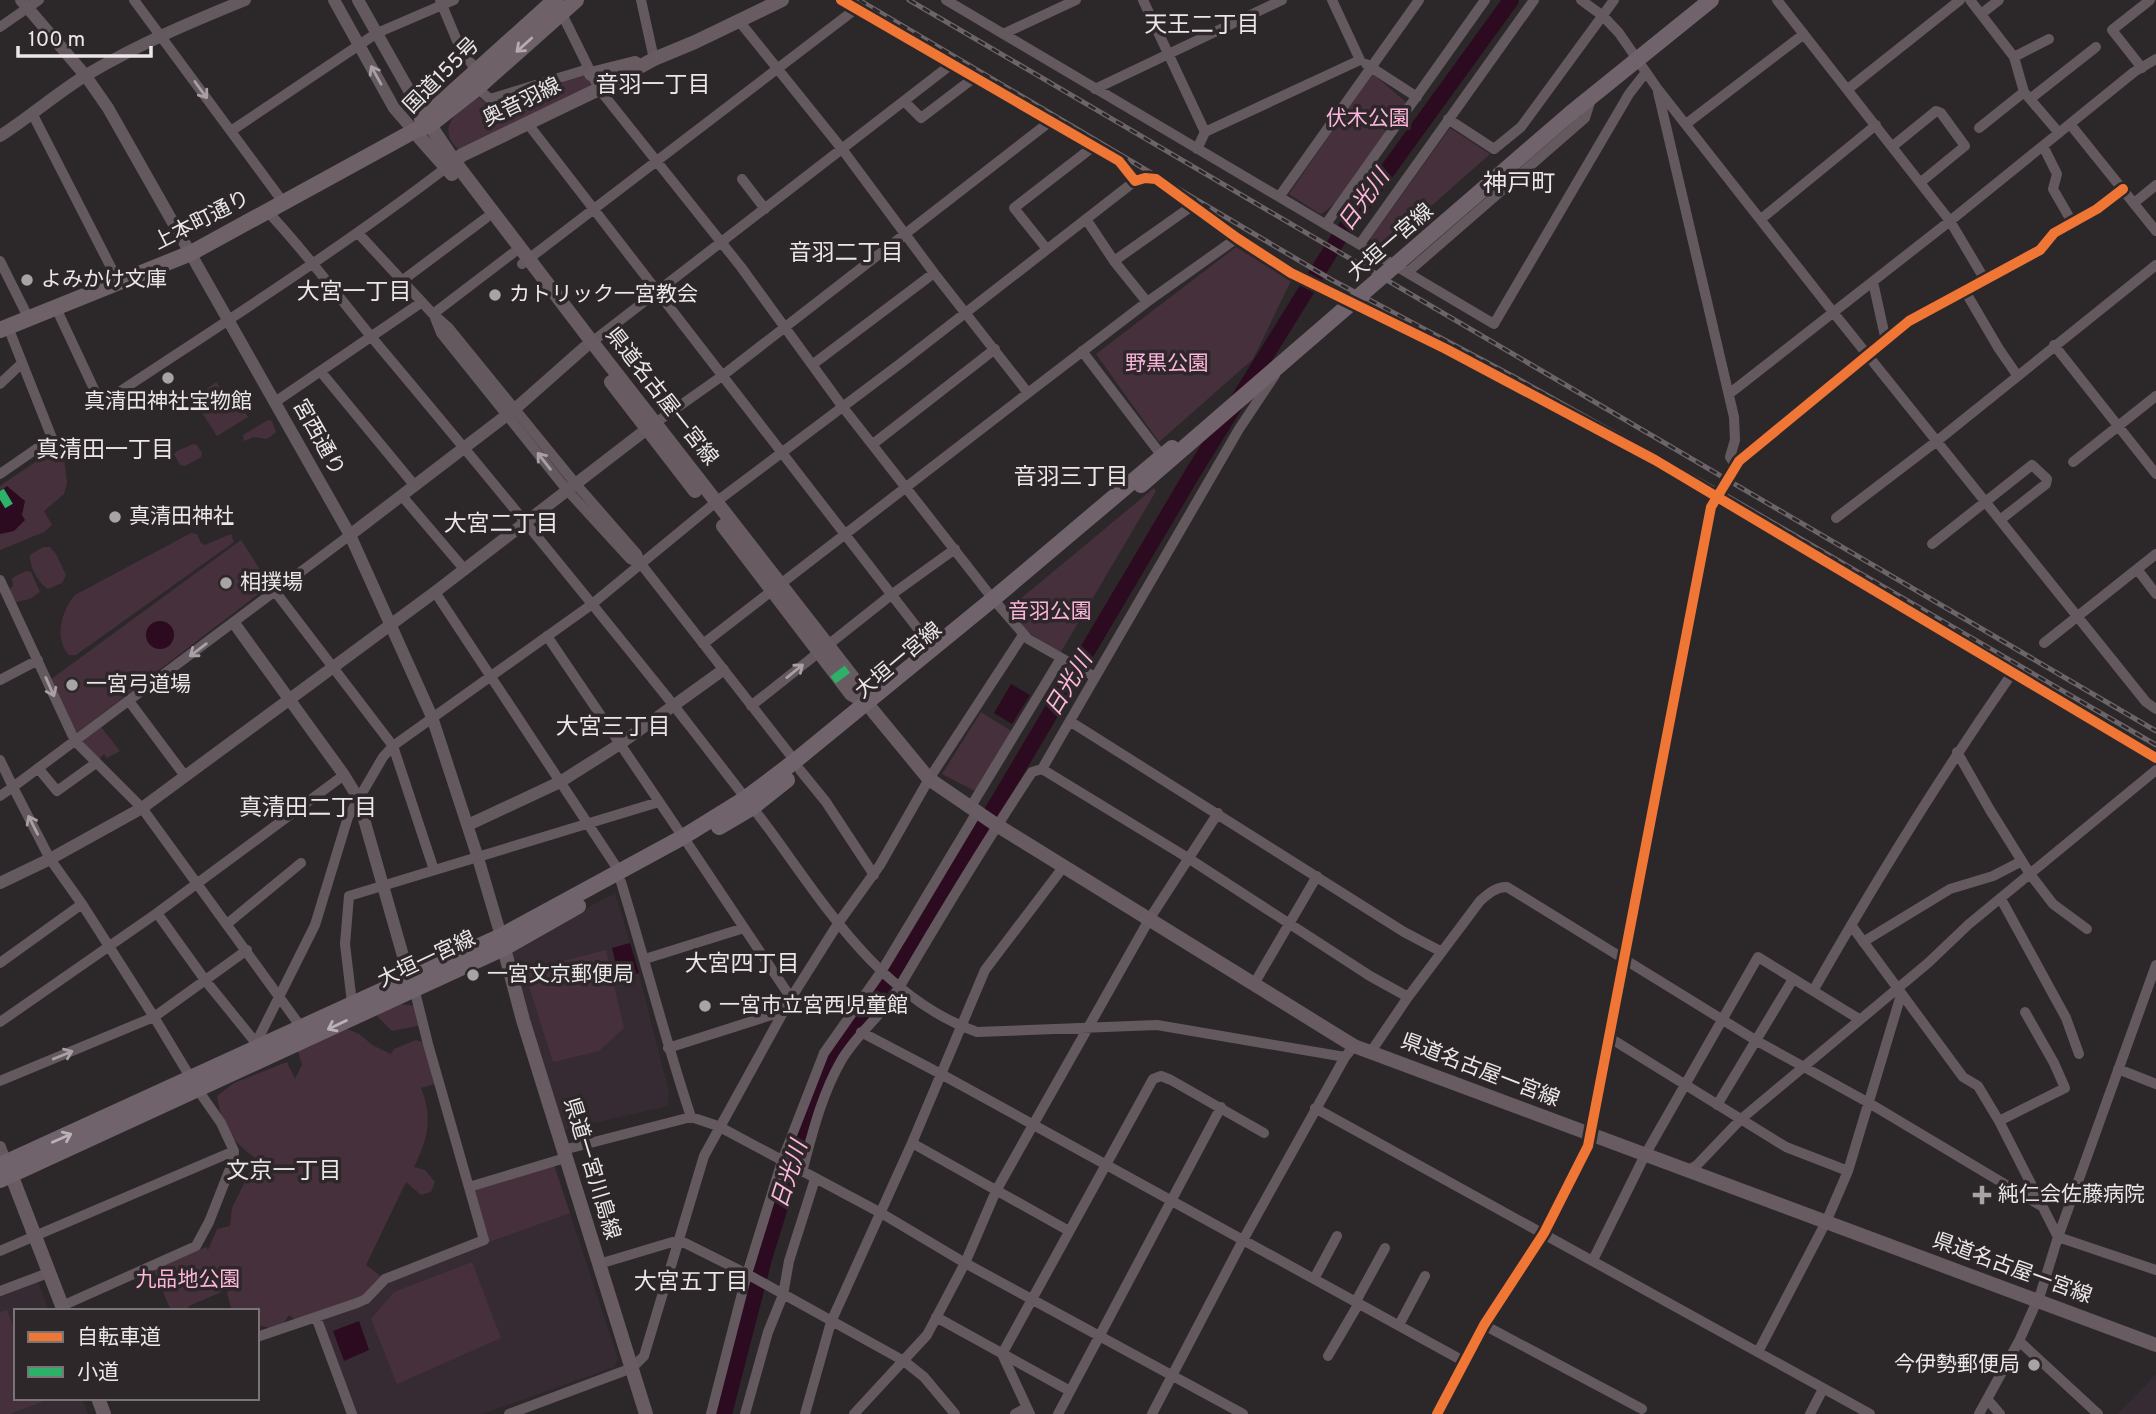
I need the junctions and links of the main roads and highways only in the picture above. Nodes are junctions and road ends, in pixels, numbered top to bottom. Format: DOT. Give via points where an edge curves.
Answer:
graph roads {
  1 [pos="576,0"];
  2 [pos="782,0"];
  3 [pos="1698,0"];
  4 [pos="1711,0"];
  5 [pos="558,6"];
  6 [pos="1635,54"];
  7 [pos="654,59"];
  8 [pos="590,71"];
  9 [pos="1568,110"];
  10 [pos="423,124"];
  11 [pos="451,164"];
  12 [pos="521,259"];
  13 [pos="4,329"];
  14 [pos="995,602"];
  15 [pos="869,707"];
  16 [pos="502,942"];
  17 [pos="412,983"];
  18 [pos="195,1085"];
  19 [pos="4,1171"];
  20 [pos="63,1309"];
  21 [pos="2156,1345"];
  22 [pos="646,1414"];
  1 -- 5 [label="highway, 国道155号"];
  2 -- 7 [label="main road, 奥音羽線"];
  3 -- 6 [label="main road, 大垣一宮線"];
  4 -- 6 [label="main road, 大垣一宮線"];
  5 -- 10 [label="highway, 国道155号" via="476,70"];
  5 -- 10 [label="highway, 国道155号, one-way" via="477,88"];
  6 -- 9 [label="main road, 大垣一宮線"];
  6 -- 9 [label="main road, 大垣一宮線" via="1593,94"];
  7 -- 8 [label="main road, 奥音羽線"];
  7 -- 11 [label="main road, 奥音羽線"];
  9 -- 14 [label="main road, 大垣一宮線"];
  9 -- 14 [label="main road, 大垣一宮線, bridge" via="1141,485"];
  10 -- 11 [label="main road, 県道名古屋一宮線"];
  10 -- 13 [label="highway, 上本町通り" via="191,253"];
  11 -- 12 [label="main road, 県道名古屋一宮線"];
  11 -- 12 [label="main road, 県道名古屋一宮線" via="486,218"];
  12 -- 15 [label="main road, 県道名古屋一宮線" via="776,586 851,694"];
  14 -- 15 [label="main road, 大垣一宮線"];
  14 -- 15 [label="main road, 大垣一宮線" via="932,647"];
  15 -- 16 [label="main road, 大垣一宮線" via="749,803"];
  15 -- 21 [label="main road, 県道名古屋一宮線" via="929,779 1254,984 1350,1051 1370,1052"];
  16 -- 17 [label="main road, 大垣一宮線"];
  16 -- 22 [label="main road, 県道一宮川島線"];
  17 -- 18 [label="main road, 大垣一宮線, one-way"];
  17 -- 18 [label="main road, 大垣一宮線" via="352,1003 256,1046"];
  18 -- 19 [label="main road, 大垣一宮線"];
  19 -- 20 [label="main road"];
}
